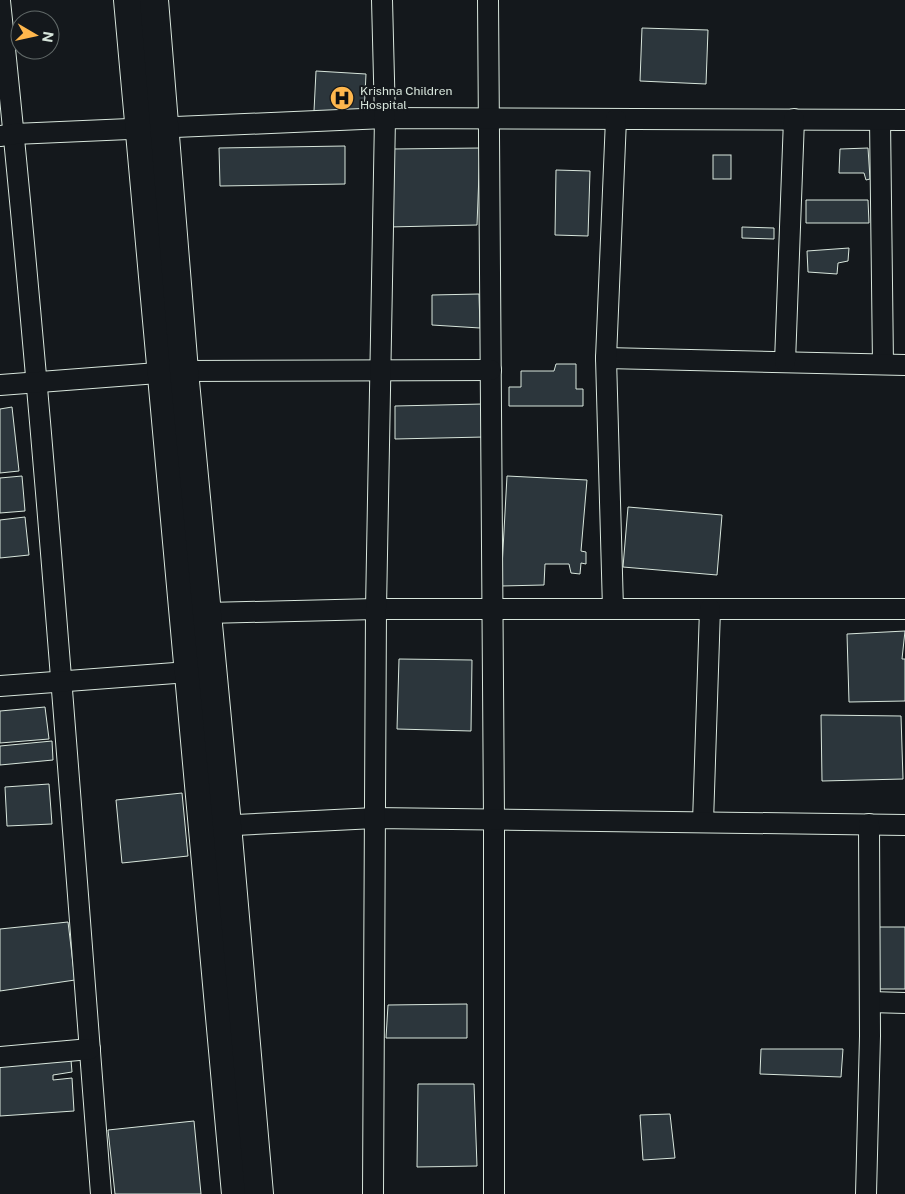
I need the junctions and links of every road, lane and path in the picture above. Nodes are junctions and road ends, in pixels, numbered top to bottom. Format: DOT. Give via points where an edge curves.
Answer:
graph roads {
  1 [pos="128,0"];
  2 [pos="154,0"];
  3 [pos="382,0"];
  4 [pos="488,0"];
  5 [pos="0,1"];
  6 [pos="384,118"];
  7 [pos="488,118"];
  8 [pos="616,119"];
  9 [pos="794,120"];
  10 [pos="880,120"];
  11 [pos="905,120"];
  12 [pos="152,128"];
  13 [pos="7,135"];
  14 [pos="606,358"];
  15 [pos="785,362"];
  16 [pos="883,364"];
  17 [pos="905,365"];
  18 [pos="380,370"];
  19 [pos="491,370"];
  20 [pos="173,372"];
  21 [pos="36,382"];
  22 [pos="0,385"];
  23 [pos="376,609"];
  24 [pos="492,609"];
  25 [pos="613,609"];
  26 [pos="710,609"];
  27 [pos="905,609"];
  28 [pos="208,613"];
  29 [pos="201,671"];
  30 [pos="60,681"];
  31 [pos="0,686"];
  32 [pos="375,818"];
  33 [pos="494,819"];
  34 [pos="703,822"];
  35 [pos="870,824"];
  36 [pos="905,825"];
  37 [pos="215,826"];
  38 [pos="870,1002"];
  39 [pos="905,1003"];
  40 [pos="90,1049"];
  41 [pos="0,1057"];
  42 [pos="102,1194"];
  43 [pos="236,1194"];
  44 [pos="259,1194"];
  45 [pos="372,1194"];
  46 [pos="494,1194"];
  47 [pos="866,1194"];
  1 -- 12 [label="main road"];
  2 -- 12 [label="main road"];
  3 -- 6 [label="street"];
  4 -- 7 [label="street"];
  5 -- 13 [label="street"];
  6 -- 7 [label="street"];
  6 -- 12 [label="street"];
  6 -- 18 [label="street"];
  7 -- 8 [label="street"];
  7 -- 19 [label="street"];
  8 -- 9 [label="street"];
  8 -- 14 [label="street"];
  9 -- 10 [label="street"];
  9 -- 15 [label="street"];
  10 -- 11 [label="street"];
  10 -- 16 [label="street"];
  12 -- 13 [label="street"];
  12 -- 20 [label="main road"];
  13 -- 21 [label="street"];
  14 -- 15 [label="street"];
  14 -- 25 [label="street"];
  15 -- 16 [label="street"];
  16 -- 17 [label="street"];
  18 -- 19 [label="street"];
  18 -- 20 [label="street"];
  18 -- 23 [label="street"];
  19 -- 24 [label="street"];
  20 -- 21 [label="street"];
  20 -- 28 [label="main road"];
  20 -- 29 [label="main road"];
  21 -- 22 [label="street"];
  21 -- 30 [label="street"];
  23 -- 24 [label="street"];
  23 -- 28 [label="street"];
  23 -- 32 [label="street"];
  24 -- 25 [label="street"];
  24 -- 33 [label="street"];
  25 -- 26 [label="street"];
  26 -- 27 [label="street"];
  26 -- 34 [label="street"];
  28 -- 29 [label="main road"];
  29 -- 30 [label="street"];
  29 -- 37 [label="main road"];
  30 -- 31 [label="street"];
  30 -- 40 [label="street"];
  32 -- 33 [label="street"];
  32 -- 37 [label="street"];
  32 -- 45 [label="street"];
  33 -- 34 [label="street"];
  33 -- 46 [label="street"];
  34 -- 35 [label="street"];
  35 -- 36 [label="street"];
  35 -- 38 [label="street"];
  37 -- 43 [label="main road"];
  37 -- 44 [label="main road"];
  38 -- 39 [label="street"];
  38 -- 47 [label="street"];
  40 -- 41 [label="street"];
  40 -- 42 [label="street"];
}
